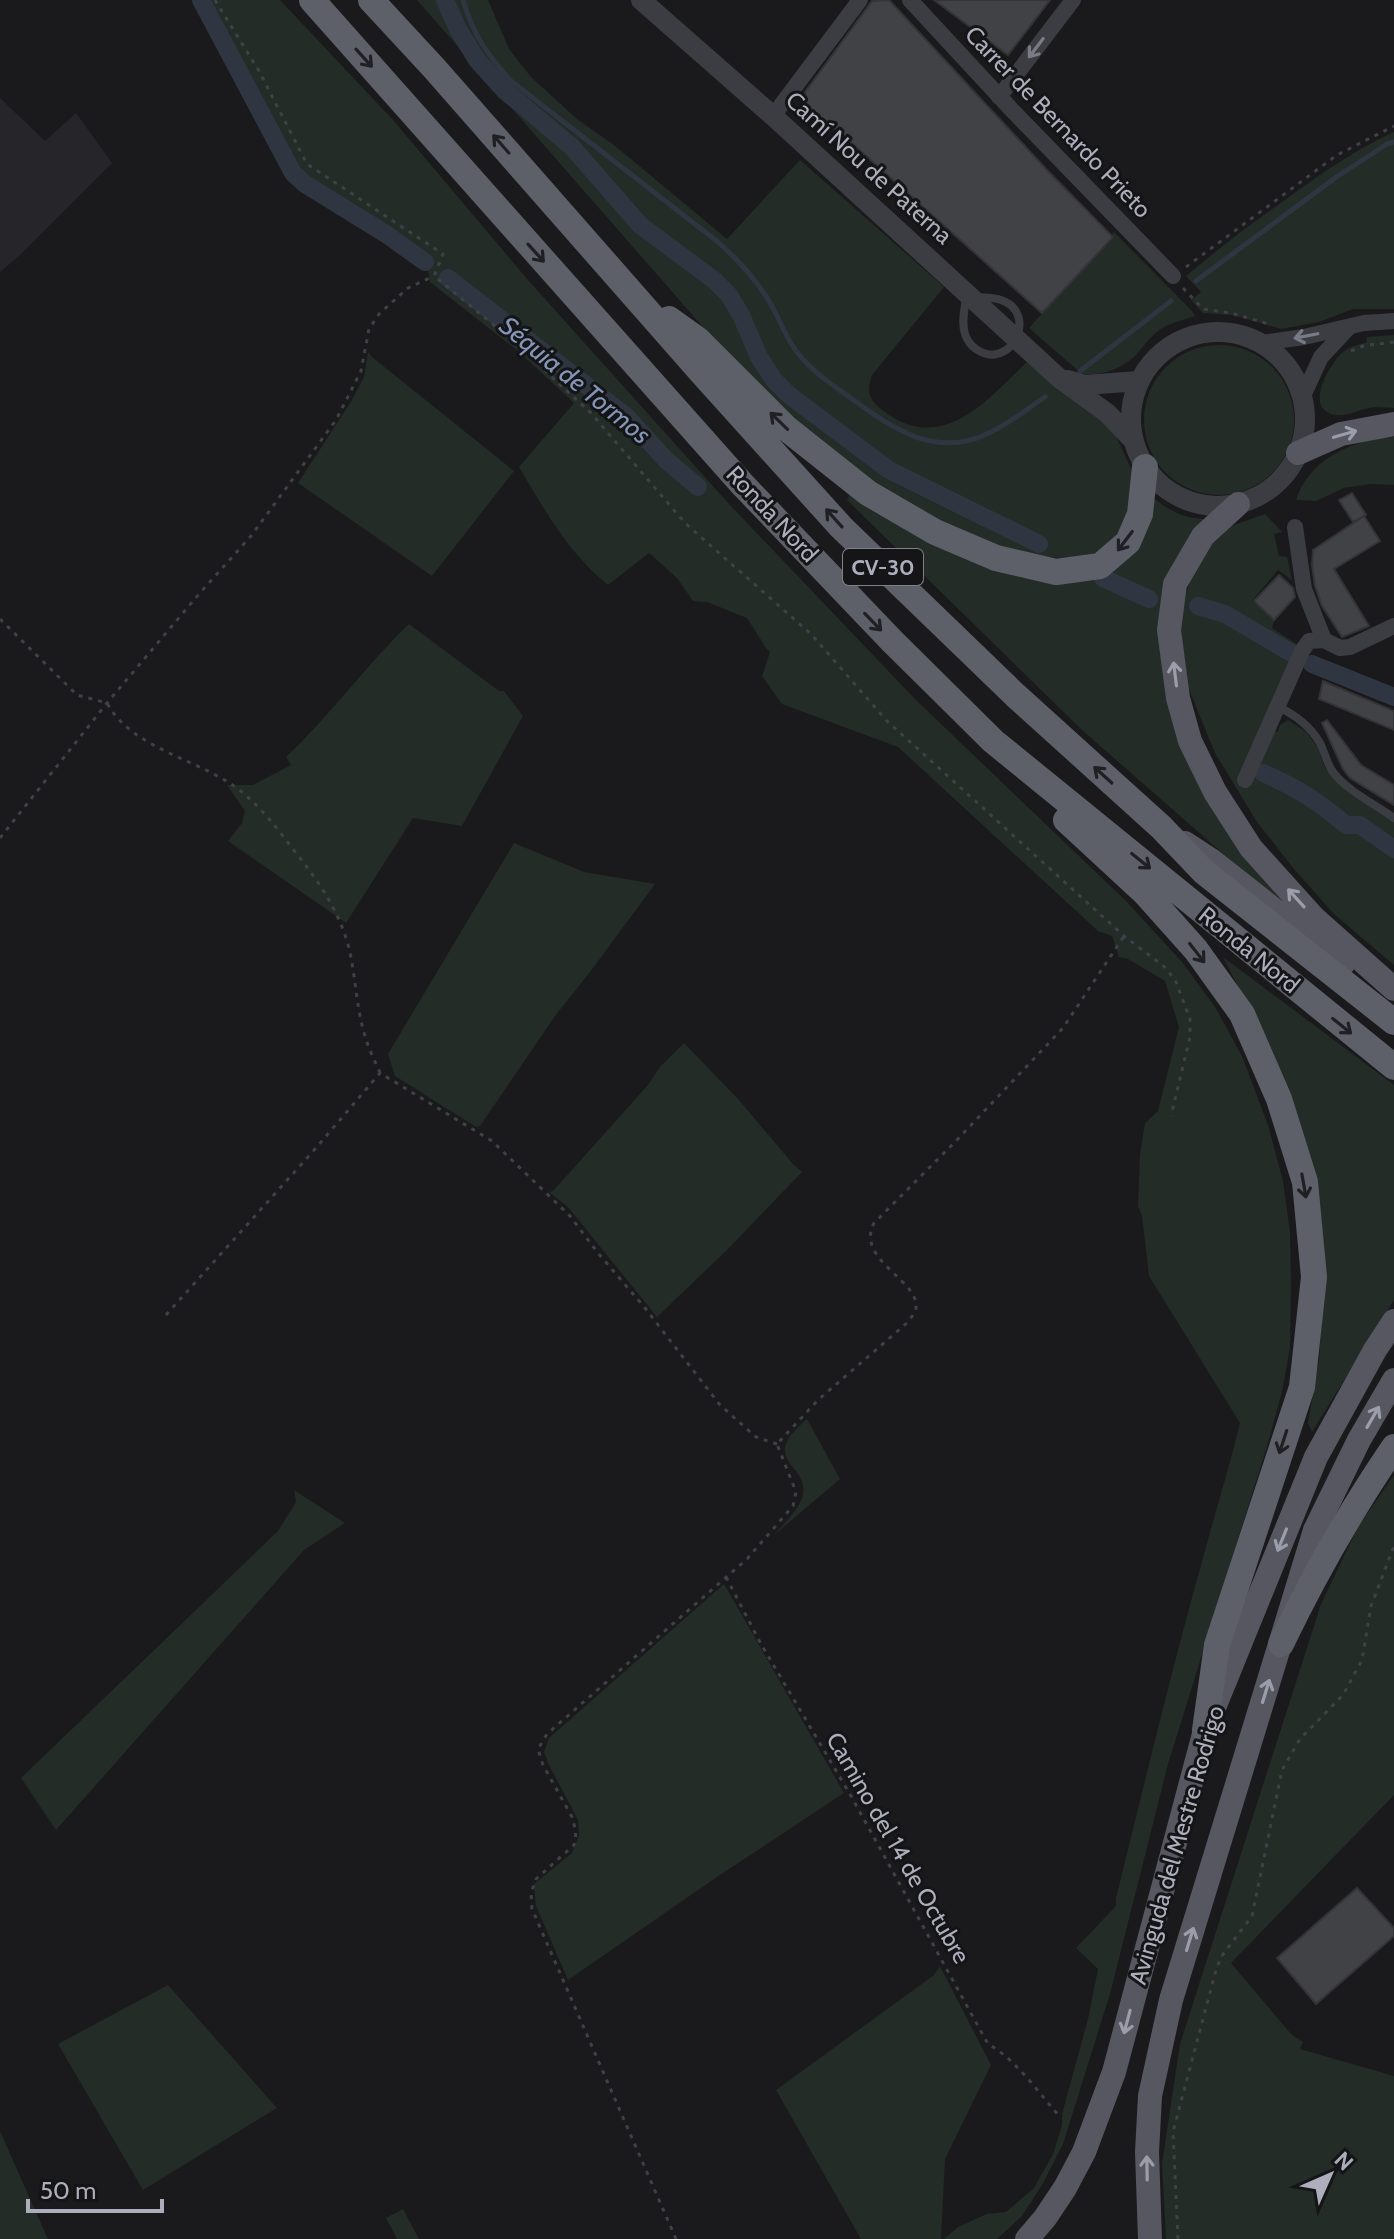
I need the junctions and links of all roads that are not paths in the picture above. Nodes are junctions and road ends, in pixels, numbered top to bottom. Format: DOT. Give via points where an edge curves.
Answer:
graph roads {
  1 [pos="312,0"];
  2 [pos="371,0"];
  3 [pos="641,0"];
  4 [pos="860,0"];
  5 [pos="910,0"];
  6 [pos="1073,0"];
  7 [pos="999,97"];
  8 [pos="773,116"];
  9 [pos="1173,276"];
  10 [pos="626,287"];
  11 [pos="969,294"];
  12 [pos="1394,321"];
  13 [pos="1350,327"];
  14 [pos="1017,338"];
  15 [pos="1261,343"];
  16 [pos="1059,378"];
  17 [pos="1139,381"];
  18 [pos="1302,398"];
  19 [pos="1394,424"];
  20 [pos="1132,439"];
  21 [pos="1298,453"];
  22 [pos="1145,467"];
  23 [pos="1238,504"];
  24 [pos="1295,527"];
  25 [pos="1394,626"];
  26 [pos="1324,640"];
  27 [pos="1278,707"];
  28 [pos="993,741"];
  29 [pos="1245,780"];
  30 [pos="1394,818"];
  31 [pos="1161,827"];
  32 [pos="1394,989"];
  33 [pos="1394,999"];
  34 [pos="1394,1022"];
  35 [pos="1394,1067"];
  36 [pos="1394,1321"];
  37 [pos="1394,1380"];
  38 [pos="1394,1447"];
  39 [pos="1281,1644"];
  40 [pos="1205,1730"];
  41 [pos="1027,2239"];
  42 [pos="1150,2239"];
  1 -- 28 [label="highway, Ronda Nord / CV-30, one-way" via="742,484"];
  10 -- 2 [label="highway, Ronda Nord / CV-30, one-way"];
  3 -- 8 [label="street, Camí Nou de Paterna"];
  4 -- 8 [label="street"];
  5 -- 7 [label="street, Carrer de Bernardo Prieto"];
  6 -- 7 [label="street, one-way"];
  7 -- 9 [label="street, Carrer de Bernardo Prieto"];
  8 -- 11 [label="street, Camí Nou de Paterna"];
  22 -- 10 [label="highway, one-way" via="1140,514 1128,542 1100,566 1056,572 996,558 935,532 868,493 786,428 697,339"];
  31 -- 10 [label="highway, Ronda Nord / CV-30, one-way" via="841,527"];
  11 -- 14 [label="street, Camí Nou de Paterna"];
  11 -- 14 [label="lane" via="964,332 973,348 1000,353"];
  12 -- 13 [label="street"];
  13 -- 15 [label="street, one-way"];
  13 -- 18 [label="street" via="1321,357"];
  14 -- 16 [label="street, Camí Nou de Paterna"];
  15 -- 17 [label="street" via="1222,331 1182,339 1164,349"];
  15 -- 18 [label="street" via="1287,366"];
  16 -- 17 [label="street" via="1085,385"];
  16 -- 20 [label="street, Camí Nou de Paterna"];
  17 -- 20 [label="street" via="1131,409"];
  18 -- 21 [label="street" via="1305,426"];
  21 -- 19 [label="main road, one-way" via="1341,434"];
  20 -- 22 [label="street"];
  21 -- 23 [label="street" via="1275,485"];
  22 -- 23 [label="street" via="1170,492 1203,505"];
  32 -- 23 [label="main road, one-way" via="1314,918 1251,848 1190,741 1169,630 1175,584 1203,536"];
  24 -- 26 [label="street" via="1304,589"];
  25 -- 26 [label="street" via="1350,647"];
  26 -- 27 [label="street" via="1309,641"];
  27 -- 29 [label="street"];
  27 -- 30 [label="lane" via="1305,724 1343,783"];
  28 -- 35 [label="highway, Ronda Nord / CV-30, one-way"];
  28 -- 40 [label="highway, one-way" via="1053,809 1146,894 1196,950 1242,1014 1279,1099 1305,1182 1314,1277 1302,1387 1217,1645"];
  31 -- 33 [label="main road"];
  31 -- 34 [label="highway, Ronda Nord / CV-30" via="1204,872"];
  36 -- 40 [label="main road, Avinguda del Mestre Rodrigo, one-way" via="1316,1457"];
  39 -- 37 [label="main road, Avinguda del Mestre Rodrigo, one-way" via="1315,1530"];
  38 -- 39 [label="highway" via="1314,1576"];
  42 -- 39 [label="main road, Avinguda del Mestre Rodrigo, one-way" via="1150,2096 1171,2000"];
  40 -- 41 [label="main road, Avinguda del Mestre Rodrigo, one-way" via="1114,2072 1084,2152"];
}
